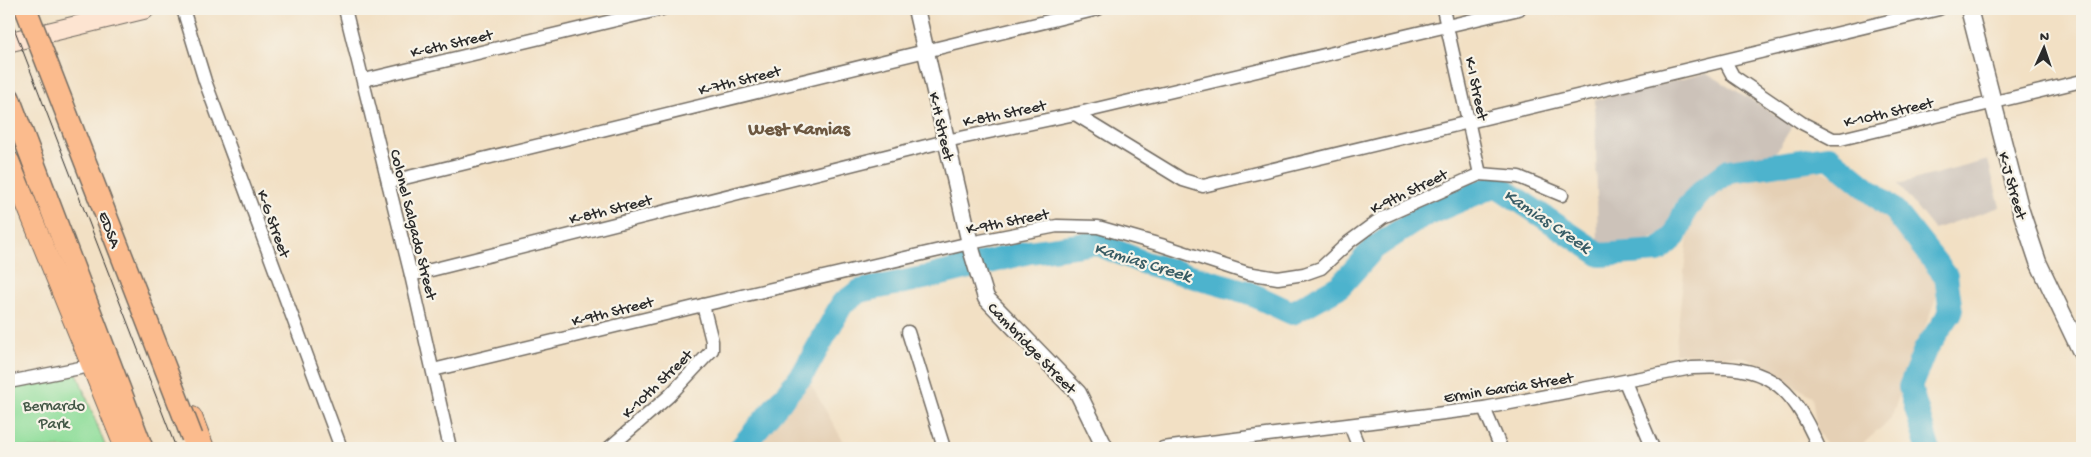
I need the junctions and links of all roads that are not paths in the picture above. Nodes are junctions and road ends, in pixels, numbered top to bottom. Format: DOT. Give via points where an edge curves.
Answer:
graph roads {
  1 [pos="26,9"];
  2 [pos="34,9"];
  3 [pos="145,9"];
  4 [pos="183,9"];
  5 [pos="345,9"];
  6 [pos="662,9"];
  7 [pos="916,9"];
  8 [pos="1098,9"];
  9 [pos="1442,9"];
  10 [pos="1519,9"];
  11 [pos="1939,9"];
  12 [pos="1969,9"];
  13 [pos="1448,26"];
  14 [pos="43,33"];
  15 [pos="12,41"];
  16 [pos="926,50"];
  17 [pos="1725,61"];
  18 [pos="364,80"];
  19 [pos="2082,81"];
  20 [pos="9,98"];
  21 [pos="1992,104"];
  22 [pos="1075,114"];
  23 [pos="1469,121"];
  24 [pos="946,141"];
  25 [pos="9,161"];
  26 [pos="1480,174"];
  27 [pos="388,182"];
  28 [pos="1562,195"];
  29 [pos="971,248"];
  30 [pos="411,275"];
  31 [pos="703,305"];
  32 [pos="908,332"];
  33 [pos="2082,354"];
  34 [pos="90,366"];
  35 [pos="432,370"];
  36 [pos="9,382"];
  37 [pos="1625,382"];
  38 [pos="1484,408"];
  39 [pos="1350,425"];
  40 [pos="198,444"];
  41 [pos="1232,444"];
  42 [pos="135,446"];
  43 [pos="341,448"];
  44 [pos="450,448"];
  45 [pos="609,448"];
  46 [pos="944,448"];
  47 [pos="1105,448"];
  48 [pos="1163,448"];
  49 [pos="1359,448"];
  50 [pos="1501,448"];
  51 [pos="1652,448"];
  52 [pos="1819,448"];
  1 -- 40 [label="highway, EDSA, bridge"];
  2 -- 14 [label="main road, EDSA"];
  3 -- 14 [label="main road"];
  4 -- 43 [label="street, K-G Street" via="205,81"];
  5 -- 18 [label="street, Colonel Salgado Street"];
  6 -- 18 [label="street, K-6th Street"];
  7 -- 16 [label="street, K-H Street"];
  8 -- 16 [label="street, K-7th Street"];
  9 -- 13 [label="street, K-I Street"];
  10 -- 13 [label="street, K-8th Street"];
  11 -- 17 [label="street"];
  12 -- 21 [label="street, K-J Street"];
  13 -- 22 [label="street, K-8th Street"];
  13 -- 23 [label="street, K-I Street"];
  14 -- 15 [label="main road"];
  14 -- 40 [label="main road, EDSA"];
  16 -- 24 [label="street, K-H Street"];
  16 -- 27 [label="street, K-7th Street"];
  17 -- 21 [label="street, K-10th Street" via="1733,76 1802,123 1833,138 1850,138"];
  17 -- 23 [label="street"];
  18 -- 27 [label="street, Colonel Salgado Street"];
  19 -- 21 [label="street, K-10th Street"];
  20 -- 42 [label="highway"];
  21 -- 33 [label="street, K-J Street" via="2038,262"];
  22 -- 23 [label="street" via="1183,180 1203,186"];
  22 -- 24 [label="street, K-8th Street"];
  23 -- 26 [label="street, K-I Street"];
  24 -- 29 [label="street, K-H Street"];
  24 -- 30 [label="street, K-8th Street"];
  25 -- 34 [label="main road"];
  26 -- 28 [label="street, K-9th Street" via="1519,177"];
  26 -- 29 [label="street, K-9th Street" via="1383,217 1321,268 1278,278 1247,272 1098,227 1057,226"];
  27 -- 30 [label="street, Colonel Salgado Street"];
  29 -- 31 [label="street, K-9th Street"];
  29 -- 47 [label="street, Cambridge Street" via="986,298 1078,393"];
  30 -- 35 [label="street, Colonel Salgado Street"];
  31 -- 35 [label="street, K-9th Street"];
  31 -- 45 [label="street, K-10th Street" via="712,350 669,396"];
  32 -- 46 [label="street"];
  34 -- 36 [label="street"];
  34 -- 42 [label="main road"];
  35 -- 44 [label="street, Colonel Salgado Street"];
  37 -- 38 [label="street, Ermin Garcia Street"];
  37 -- 51 [label="street"];
  37 -- 52 [label="street, Ermin Garcia Street" via="1692,368 1733,368 1751,372 1784,390 1795,401"];
  38 -- 39 [label="street, Ermin Garcia Street"];
  38 -- 50 [label="street"];
  39 -- 41 [label="street, Ermin Garcia Street"];
  39 -- 49 [label="street"];
  41 -- 48 [label="street, Ermin Garcia Street"];
}
